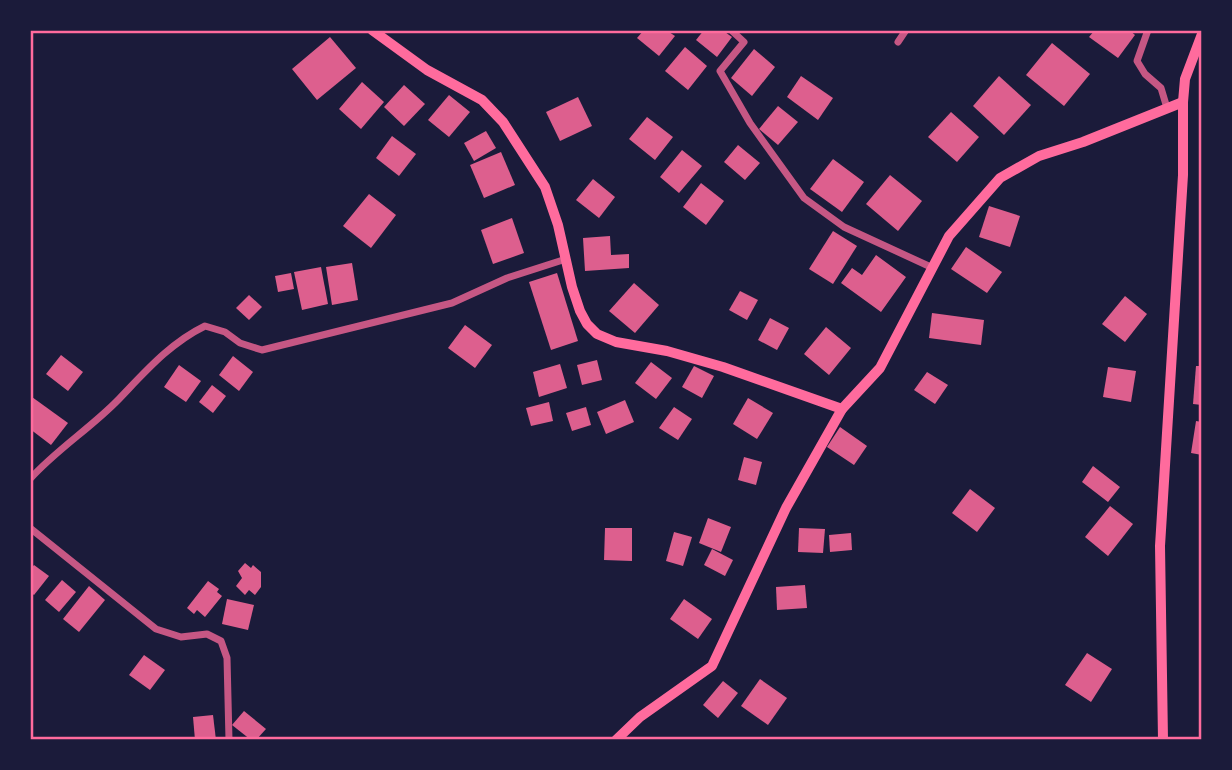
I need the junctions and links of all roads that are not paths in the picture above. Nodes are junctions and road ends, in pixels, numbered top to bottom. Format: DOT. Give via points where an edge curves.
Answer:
graph roads {
  1 [pos="372,30"];
  2 [pos="731,30"];
  3 [pos="906,30"];
  4 [pos="1148,30"];
  5 [pos="1202,34"];
  6 [pos="898,42"];
  7 [pos="1183,102"];
  8 [pos="1167,108"];
  9 [pos="566,259"];
  10 [pos="933,268"];
  11 [pos="842,409"];
  12 [pos="30,479"];
  13 [pos="30,528"];
  14 [pos="229,740"];
  15 [pos="616,740"];
  16 [pos="1163,740"];
  1 -- 9 [label="main road" via="482,100 503,122 545,187"];
  2 -- 10 [label="street" via="744,42 720,72 804,198 844,226"];
  3 -- 6 [label="street"];
  4 -- 8 [label="street" via="1137,61 1161,88"];
  5 -- 7 [label="main road" via="1185,79"];
  7 -- 8 [label="main road"];
  7 -- 16 [label="main road" via="1183,175 1160,546"];
  8 -- 10 [label="main road" via="1039,156 1000,178 949,236"];
  9 -- 11 [label="main road" via="580,311 597,334 723,367"];
  9 -- 12 [label="street" via="507,278 452,303 262,350 205,326 155,362"];
  10 -- 11 [label="main road" via="880,368"];
  11 -- 15 [label="main road" via="786,508 712,666 640,717"];
  13 -- 14 [label="street" via="156,629 181,637 207,634 221,641 227,658"];
}
